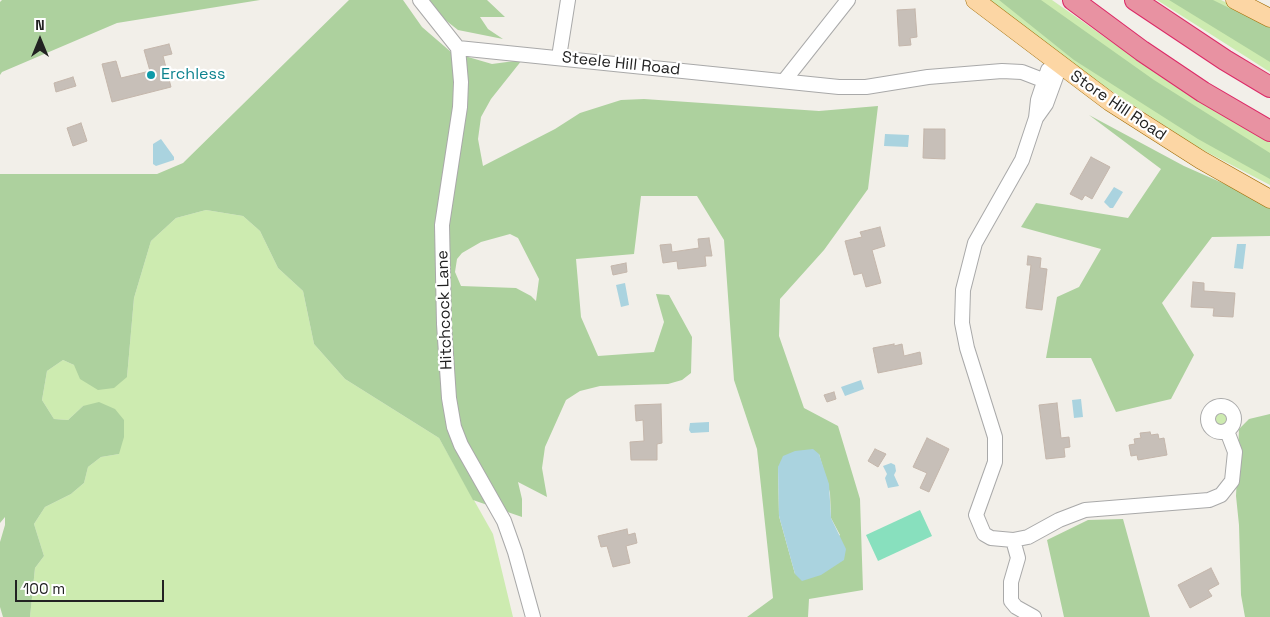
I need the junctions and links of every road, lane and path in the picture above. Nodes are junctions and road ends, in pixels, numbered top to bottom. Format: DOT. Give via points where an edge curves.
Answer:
graph roads {
  1 [pos="420,0"];
  2 [pos="568,0"];
  3 [pos="848,0"];
  4 [pos="975,0"];
  5 [pos="1073,0"];
  6 [pos="1135,0"];
  7 [pos="1235,0"];
  8 [pos="1270,18"];
  9 [pos="458,48"];
  10 [pos="560,57"];
  11 [pos="1057,64"];
  12 [pos="784,81"];
  13 [pos="1049,82"];
  14 [pos="1270,87"];
  15 [pos="1270,131"];
  16 [pos="1270,198"];
  17 [pos="1228,431"];
  18 [pos="1013,540"];
  19 [pos="533,617"];
  20 [pos="1034,617"];
  1 -- 9 [label="street"];
  2 -- 10 [label="street"];
  3 -- 12 [label="street"];
  4 -- 11 [label="main road, Store Hill Road"];
  5 -- 15 [label="highway" via="1142,52"];
  6 -- 14 [label="highway"];
  7 -- 8 [label="main road"];
  9 -- 10 [label="street, Steele Hill Road"];
  9 -- 19 [label="street, Hitchcock Lane" via="460,107 442,225 449,398 461,445 504,521"];
  10 -- 12 [label="street, Steele Hill Road"];
  11 -- 13 [label="street" via="1048,70"];
  11 -- 16 [label="main road, Store Hill Road" via="1163,137"];
  12 -- 13 [label="street, Steele Hill Road" via="866,87 928,77 1002,71 1022,72"];
  13 -- 18 [label="street" via="1038,100 1036,118 1022,160 975,243 962,290 962,323 967,348 995,437 995,462 976,515 984,534"];
  17 -- 18 [label="street" via="1235,452 1235,468 1232,481 1221,495 1209,500 1085,510 1058,520 1028,537"];
  18 -- 20 [label="street" via="1018,558 1011,582 1011,601"];
}
